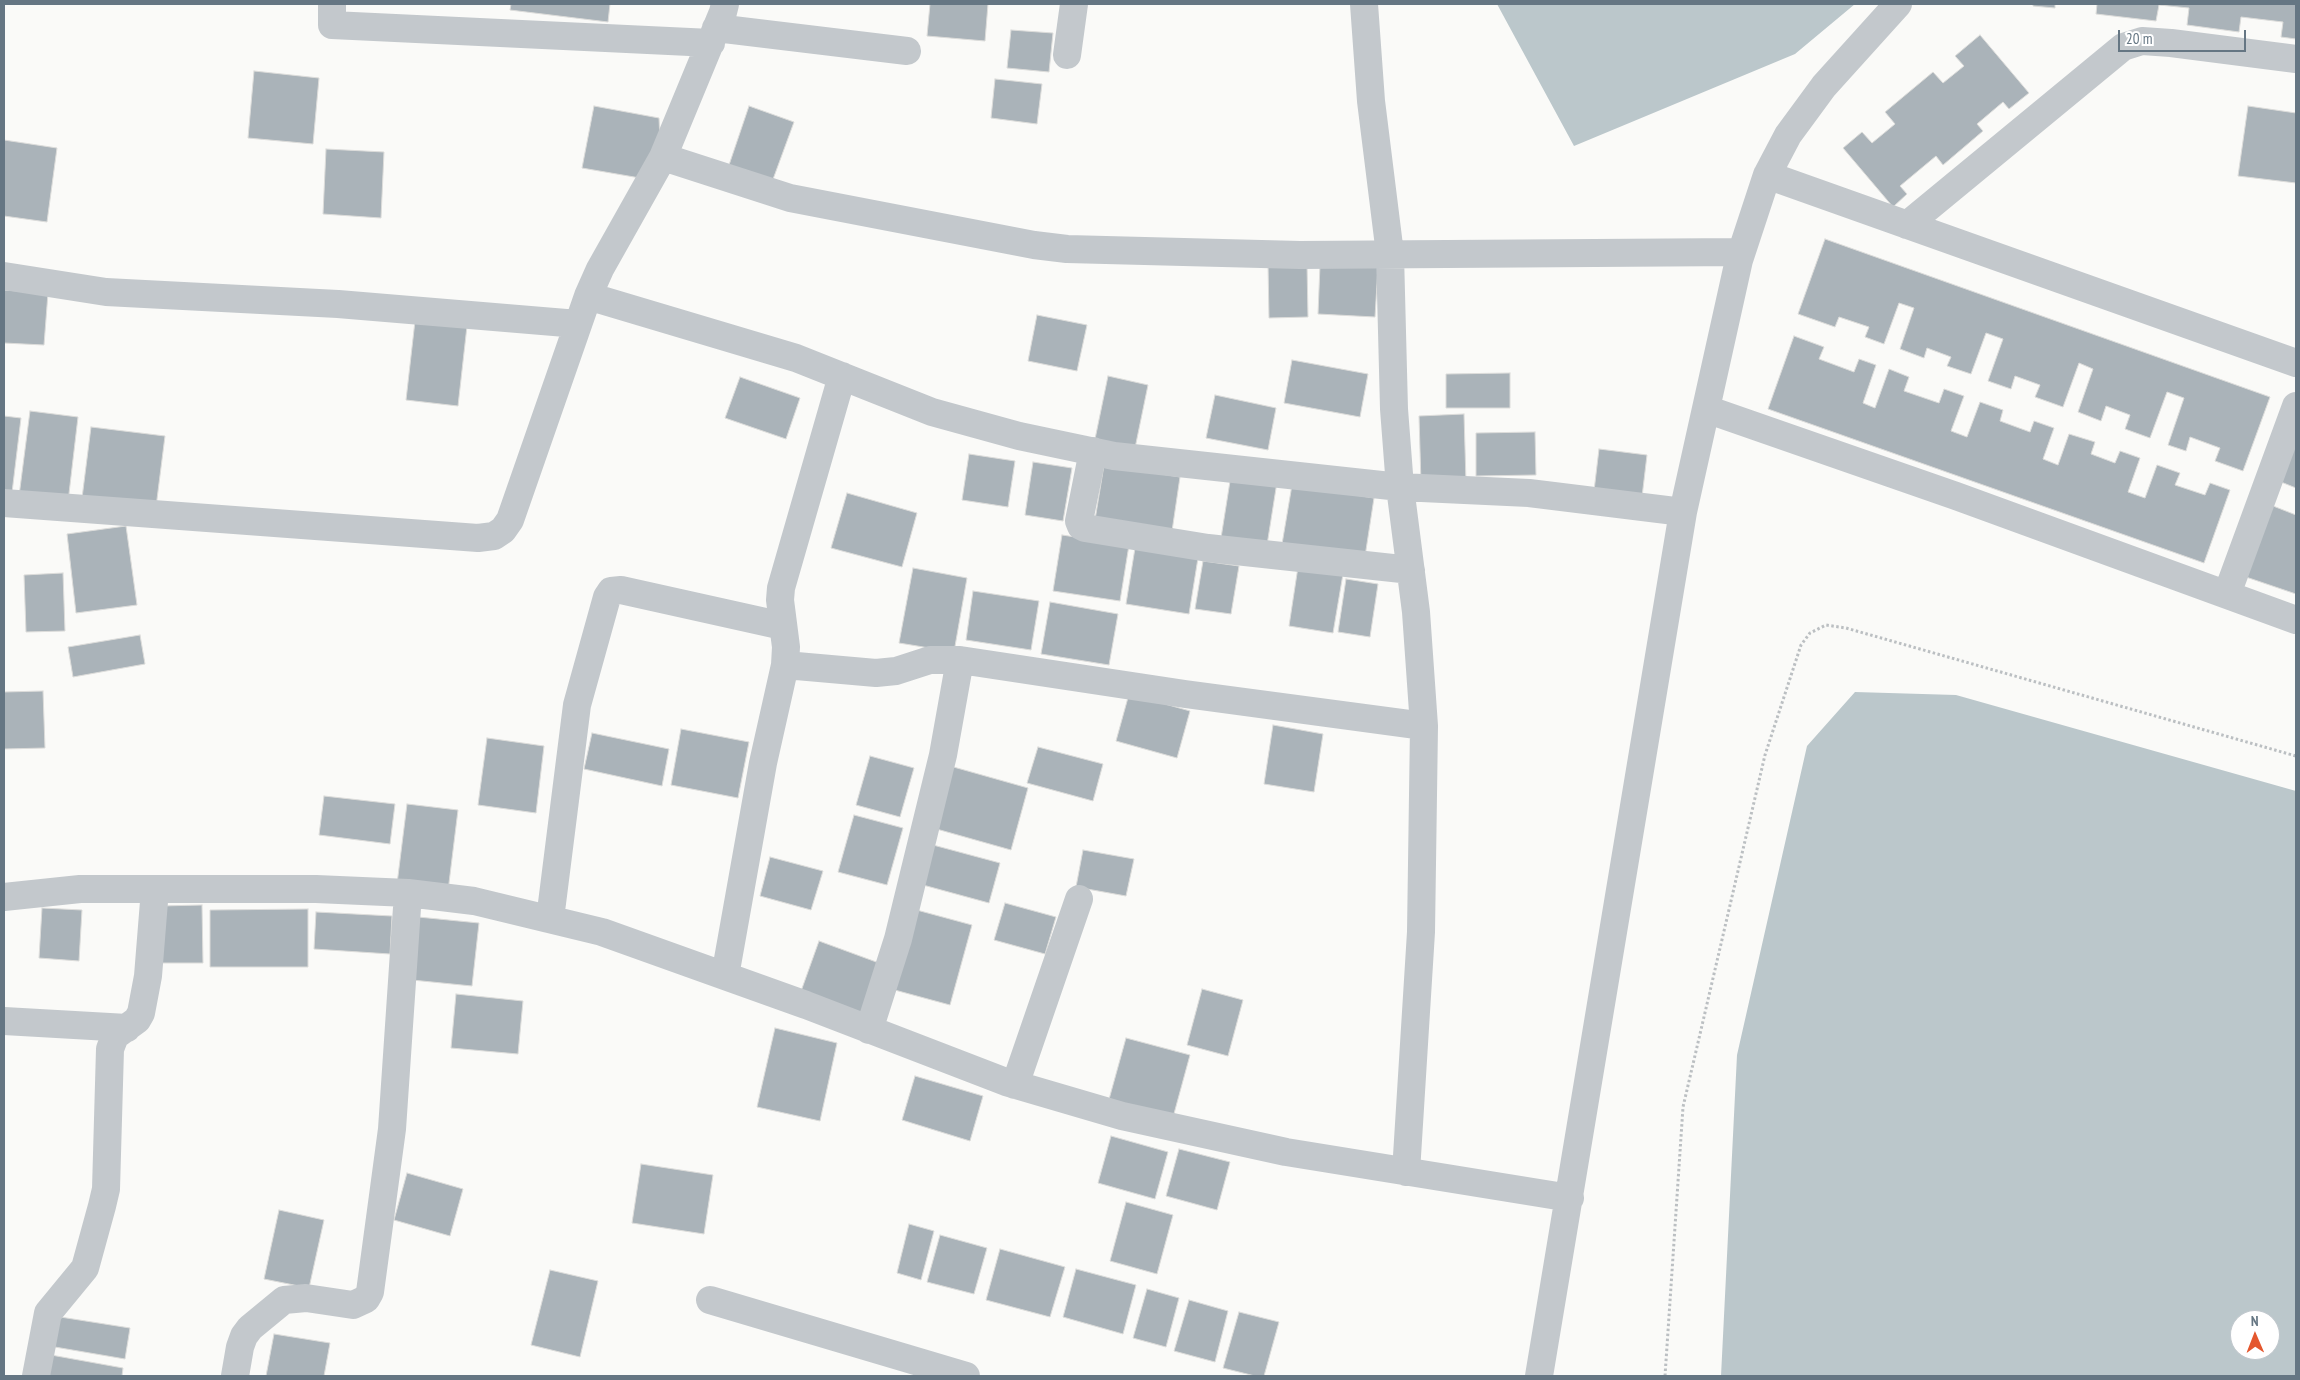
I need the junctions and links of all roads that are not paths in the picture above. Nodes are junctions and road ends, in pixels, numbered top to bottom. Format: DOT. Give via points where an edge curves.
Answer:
graph roads {
  1 [pos="332,4"];
  2 [pos="1074,4"];
  3 [pos="1364,4"];
  4 [pos="1898,4"];
  5 [pos="717,25"];
  6 [pos="907,51"];
  7 [pos="1067,55"];
  8 [pos="2296,59"];
  9 [pos="663,158"];
  10 [pos="1767,175"];
  11 [pos="1907,225"];
  12 [pos="1741,252"];
  13 [pos="1390,254"];
  14 [pos="4,276"];
  15 [pos="588,296"];
  16 [pos="578,324"];
  17 [pos="2296,363"];
  18 [pos="842,376"];
  19 [pos="2296,406"];
  20 [pos="1706,409"];
  21 [pos="1093,451"];
  22 [pos="1400,487"];
  23 [pos="4,503"];
  24 [pos="1683,512"];
  25 [pos="1411,570"];
  26 [pos="2227,594"];
  27 [pos="2296,620"];
  28 [pos="783,626"];
  29 [pos="960,660"];
  30 [pos="785,665"];
  31 [pos="1424,726"];
  32 [pos="155,889"];
  33 [pos="408,893"];
  34 [pos="4,897"];
  35 [pos="1078,899"];
  36 [pos="550,919"];
  37 [pos="724,976"];
  38 [pos="4,1021"];
  39 [pos="127,1028"];
  40 [pos="869,1030"];
  41 [pos="1015,1085"];
  42 [pos="1406,1172"];
  43 [pos="1570,1198"];
  44 [pos="710,1300"];
  45 [pos="36,1376"];
  46 [pos="234,1376"];
  47 [pos="966,1376"];
  48 [pos="1539,1376"];
  1 -- 5 [label="street" via="332,25"];
  2 -- 7 [label="street"];
  3 -- 13 [label="street" via="1371,100"];
  4 -- 10 [label="street" via="1824,86 1788,135"];
  5 -- 6 [label="street"];
  5 -- 9 [label="street"];
  8 -- 11 [label="street" via="2171,43 2142,41 2123,47"];
  9 -- 13 [label="street" via="790,198 1034,245 1066,249"];
  9 -- 15 [label="street"];
  10 -- 11 [label="street"];
  10 -- 12 [label="street"];
  11 -- 17 [label="street"];
  12 -- 13 [label="street"];
  12 -- 20 [label="street"];
  13 -- 22 [label="street" via="1394,408"];
  14 -- 16 [label="street" via="106,292 338,304"];
  15 -- 16 [label="street"];
  15 -- 18 [label="street" via="796,358"];
  16 -- 23 [label="street" via="510,520 494,536 458,537"];
  18 -- 21 [label="street" via="932,412 1019,436"];
  18 -- 28 [label="street" via="782,588"];
  19 -- 26 [label="street"];
  20 -- 24 [label="street"];
  20 -- 26 [label="street"];
  21 -- 22 [label="street" via="1144,460"];
  21 -- 25 [label="street" via="1079,521 1085,528 1208,548"];
  22 -- 24 [label="street" via="1529,493"];
  22 -- 25 [label="street"];
  24 -- 43 [label="street"];
  25 -- 31 [label="street"];
  26 -- 27 [label="street"];
  28 -- 30 [label="street"];
  28 -- 36 [label="street" via="620,590 611,591 577,705"];
  29 -- 30 [label="street" via="930,660 896,671 876,673"];
  29 -- 31 [label="street"];
  29 -- 40 [label="street" via="943,755 900,930"];
  30 -- 37 [label="street" via="763,763"];
  31 -- 42 [label="street" via="1421,932"];
  32 -- 33 [label="street" via="316,889"];
  32 -- 34 [label="street" via="80,889"];
  32 -- 39 [label="street" via="148,976 141,1013"];
  33 -- 36 [label="street" via="474,901"];
  33 -- 46 [label="street" via="392,1129 370,1292 366,1299 353,1305 306,1298 284,1300 244,1336"];
  35 -- 41 [label="street"];
  36 -- 37 [label="street" via="602,932"];
  37 -- 40 [label="street"];
  38 -- 39 [label="street"];
  39 -- 45 [label="street" via="115,1036 110,1049 102,1206 85,1268 48,1313"];
  40 -- 41 [label="street"];
  41 -- 42 [label="street" via="1122,1116 1276,1150"];
  42 -- 43 [label="street"];
  43 -- 48 [label="street"];
  44 -- 47 [label="street"];
}
